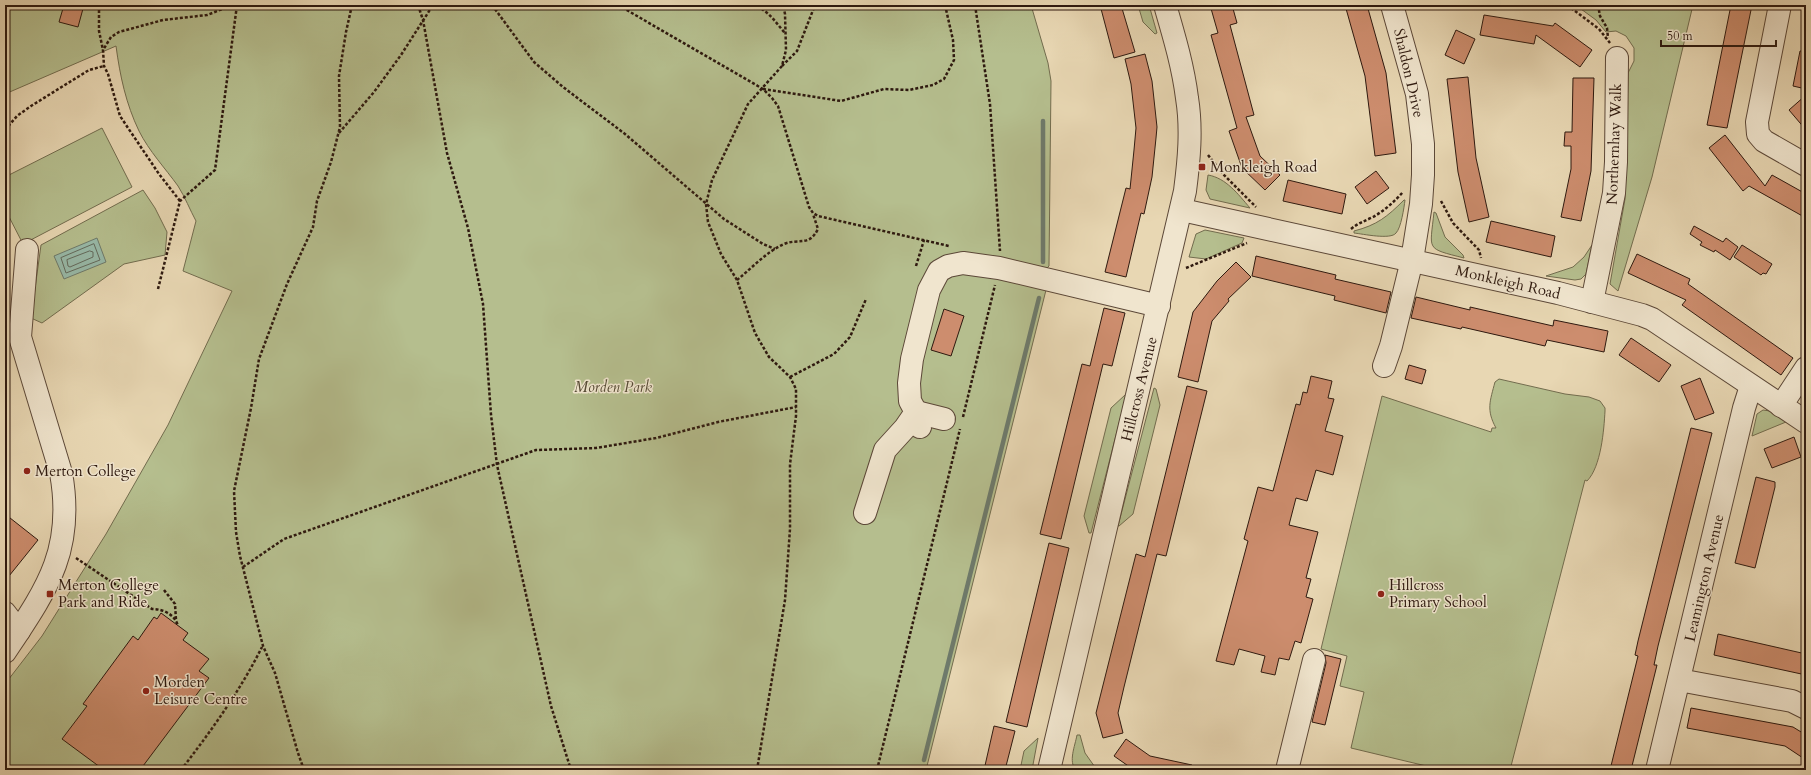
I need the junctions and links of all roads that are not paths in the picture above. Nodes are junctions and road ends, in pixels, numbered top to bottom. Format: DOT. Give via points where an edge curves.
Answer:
graph roads {
  1 [pos="1165,5"];
  2 [pos="1780,5"];
  3 [pos="1399,6"];
  4 [pos="1617,58"];
  5 [pos="1806,165"];
  6 [pos="1182,210"];
  7 [pos="26,250"];
  8 [pos="1412,260"];
  9 [pos="1592,302"];
  10 [pos="1159,306"];
  11 [pos="13,332"];
  12 [pos="1384,366"];
  13 [pos="1806,368"];
  14 [pos="1751,386"];
  15 [pos="1781,406"];
  16 [pos="944,419"];
  17 [pos="918,420"];
  18 [pos="1806,422"];
  19 [pos="865,513"];
  20 [pos="5,613"];
  21 [pos="19,631"];
  22 [pos="5,652"];
  23 [pos="1314,660"];
  24 [pos="1679,680"];
  25 [pos="1806,708"];
  26 [pos="1049,770"];
  27 [pos="1287,770"];
  28 [pos="1658,770"];
  1 -- 6 [label="street, Hillcross Avenue" via="1188,100 1190,132"];
  2 -- 5 [label="street" via="1757,122 1758,134 1764,141"];
  3 -- 8 [label="street, Shaldon Drive" via="1423,144 1422,197"];
  4 -- 9 [label="street, Northernhay Walk" via="1614,193"];
  6 -- 8 [label="street, Monkleigh Road"];
  6 -- 10 [label="street, Hillcross Avenue"];
  7 -- 11 [label="street"];
  8 -- 9 [label="street, Monkleigh Road"];
  8 -- 12 [label="street, Shaldon Drive"];
  9 -- 14 [label="street, Monkleigh Road" via="1652,319"];
  10 -- 17 [label="street" via="999,260 948,266 939,271 929,290 912,359 910,401"];
  10 -- 26 [label="street, Hillcross Avenue"];
  11 -- 21 [label="street" via="64,492 64,527 60,554 48,582"];
  13 -- 15 [label="street"];
  14 -- 15 [label="street, Monkleigh Road"];
  14 -- 24 [label="street, Leamington Avenue"];
  15 -- 18 [label="street, Monkleigh Road"];
  16 -- 17 [label="street"];
  17 -- 19 [label="street" via="904,428 885,450"];
  20 -- 21 [label="street"];
  21 -- 22 [label="street"];
  23 -- 27 [label="street"];
  24 -- 25 [label="street" via="1792,701"];
  24 -- 28 [label="street, Leamington Avenue"];
}
